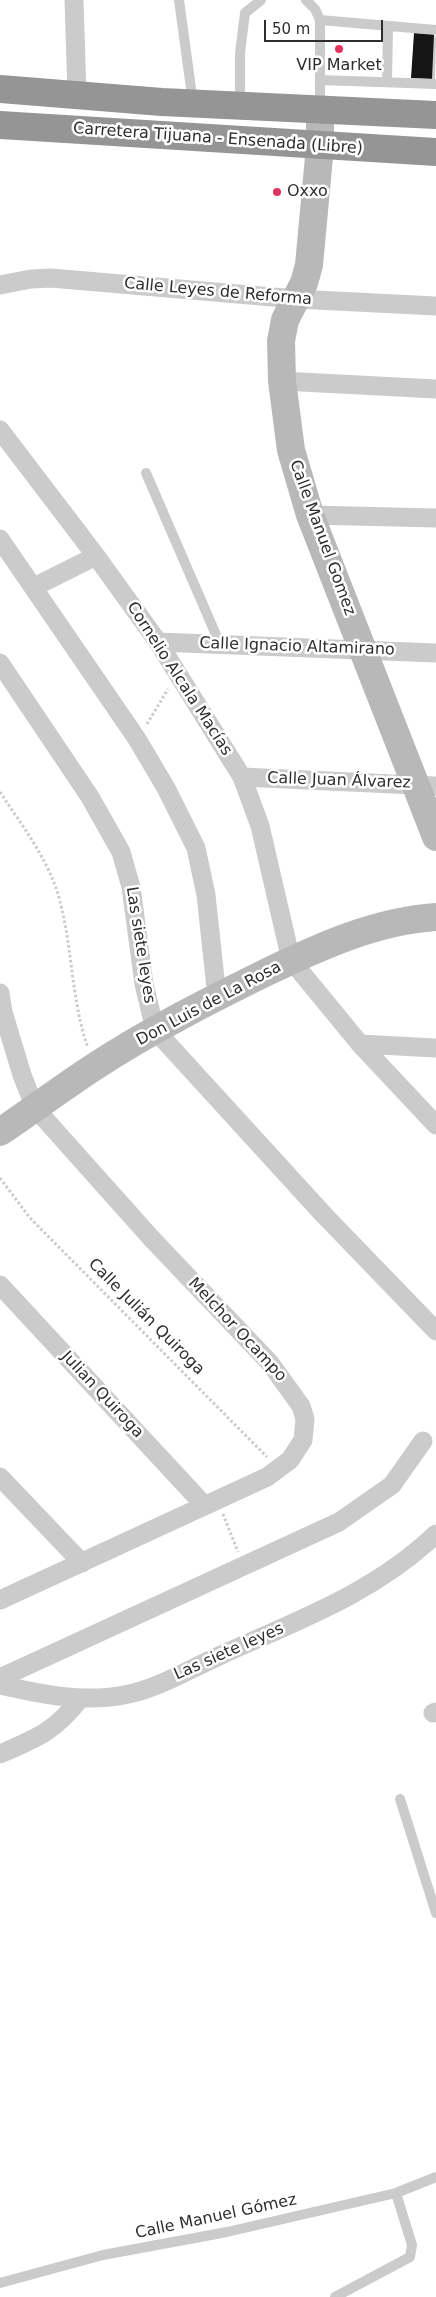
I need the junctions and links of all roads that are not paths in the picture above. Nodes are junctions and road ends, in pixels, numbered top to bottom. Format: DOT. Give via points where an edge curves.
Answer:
graph roads {
  1 [pos="74,0"];
  2 [pos="179,0"];
  3 [pos="261,0"];
  4 [pos="306,0"];
  5 [pos="320,20"];
  6 [pos="388,27"];
  7 [pos="436,30"];
  8 [pos="320,80"];
  9 [pos="387,82"];
  10 [pos="436,84"];
  11 [pos="0,89"];
  12 [pos="77,95"];
  13 [pos="194,104"];
  14 [pos="240,106"];
  15 [pos="320,110"];
  16 [pos="436,115"];
  17 [pos="0,125"];
  18 [pos="320,146"];
  19 [pos="436,152"];
  20 [pos="0,285"];
  21 [pos="296,299"];
  22 [pos="436,306"];
  23 [pos="282,380"];
  24 [pos="436,389"];
  25 [pos="0,430"];
  26 [pos="146,473"];
  27 [pos="310,515"];
  28 [pos="436,518"];
  29 [pos="0,539"];
  30 [pos="96,556"];
  31 [pos="34,587"];
  32 [pos="158,642"];
  33 [pos="220,644"];
  34 [pos="362,649"];
  35 [pos="436,653"];
  36 [pos="0,663"];
  37 [pos="242,777"];
  38 [pos="425,785"];
  39 [pos="436,837"];
  40 [pos="436,917"];
  41 [pos="291,960"];
  42 [pos="0,992"];
  43 [pos="217,997"];
  44 [pos="155,1030"];
  45 [pos="360,1044"];
  46 [pos="436,1048"];
  47 [pos="35,1108"];
  48 [pos="436,1124"];
  49 [pos="0,1132"];
  50 [pos="0,1285"];
  51 [pos="436,1331"];
  52 [pos="422,1441"];
  53 [pos="0,1477"];
  54 [pos="210,1502"];
  55 [pos="436,1534"];
  56 [pos="82,1563"];
  57 [pos="3,1594"];
  58 [pos="0,1678"];
  59 [pos="0,1685"];
  60 [pos="80,1699"];
  61 [pos="0,1754"];
  62 [pos="400,1799"];
  63 [pos="436,1913"];
  64 [pos="436,2177"];
  65 [pos="396,2193"];
  66 [pos="0,2283"];
  67 [pos="336,2297"];
  1 -- 12 [label="street"];
  2 -- 13 [label="lane"];
  3 -- 14 [label="lane" via="246,13 240,54"];
  4 -- 5 [label="lane"];
  5 -- 6 [label="lane"];
  5 -- 8 [label="lane"];
  6 -- 7 [label="lane"];
  6 -- 9 [label="lane"];
  8 -- 9 [label="lane"];
  8 -- 15 [label="lane"];
  9 -- 10 [label="lane"];
  11 -- 12 [label="highway, Carretera Tijuana - Ensenada (Libre)"];
  12 -- 13 [label="highway, Carretera Tijuana - Ensenada (Libre)"];
  13 -- 14 [label="highway, Carretera Tijuana - Ensenada (Libre)"];
  14 -- 15 [label="highway, Carretera Tijuana - Ensenada (Libre)"];
  15 -- 16 [label="highway, Carretera Tijuana - Ensenada (Libre)"];
  15 -- 18 [label="street, Calle Manuel Gomez"];
  17 -- 18 [label="highway, Carretera Tijuana - Ensenada (Libre)"];
  18 -- 19 [label="highway, Carretera Tijuana - Ensenada (Libre)"];
  18 -- 21 [label="street, Calle Manuel Gomez" via="310,265"];
  20 -- 21 [label="street, Calle Leyes de Reforma" via="51,278"];
  21 -- 22 [label="street, Calle Leyes de Reforma"];
  21 -- 23 [label="street, Calle Manuel Gomez" via="285,320 281,341"];
  23 -- 24 [label="street"];
  23 -- 27 [label="street, Calle Manuel Gomez" via="291,450"];
  25 -- 30 [label="street, Cornelio Alcala Macías"];
  26 -- 33 [label="lane"];
  27 -- 28 [label="street"];
  27 -- 34 [label="street, Calle Manuel Gomez"];
  29 -- 31 [label="street"];
  30 -- 31 [label="street"];
  30 -- 32 [label="street, Cornelio Alcala Macías"];
  31 -- 43 [label="street" via="137,739 196,848 206,895"];
  32 -- 33 [label="street, Calle Ignacio Altamirano"];
  32 -- 37 [label="street, Cornelio Alcala Macías"];
  33 -- 34 [label="street, Calle Ignacio Altamirano"];
  34 -- 35 [label="street, Calle Ignacio Altamirano"];
  34 -- 38 [label="street, Calle Manuel Gomez"];
  36 -- 44 [label="street, Las siete leyes" via="90,797 121,852 131,887 144,984"];
  37 -- 38 [label="street, Calle Juan Álvarez"];
  37 -- 41 [label="street, Cornelio Alcala Macías" via="260,826"];
  38 -- 39 [label="street, Calle Manuel Gomez"];
  40 -- 41 [label="street, Don Luis de La Rosa" via="414,918 368,929"];
  41 -- 43 [label="street, Don Luis de La Rosa"];
  41 -- 45 [label="street"];
  42 -- 47 [label="street, Melchor Ocampo" via="22,1075"];
  43 -- 44 [label="street, Don Luis de La Rosa"];
  44 -- 47 [label="street, Don Luis de La Rosa"];
  44 -- 51 [label="street, Las siete leyes" via="324,1215"];
  45 -- 46 [label="street"];
  45 -- 48 [label="street"];
  47 -- 49 [label="street, Don Luis de La Rosa"];
  47 -- 54 [label="street, Melchor Ocampo" via="152,1239 270,1363 301,1406 305,1429 303,1440 280,1470"];
  50 -- 54 [label="street, Julian Quiroga"];
  52 -- 58 [label="street" via="392,1485 339,1522"];
  53 -- 56 [label="street"];
  54 -- 56 [label="street, Melchor Ocampo"];
  55 -- 60 [label="street, Las siete leyes" via="393,1571 362,1590 281,1629 156,1685 125,1695"];
  56 -- 57 [label="street, Melchor Ocampo"];
  59 -- 60 [label="street, Las siete leyes"];
  60 -- 61 [label="street" via="64,1719 45,1734"];
  62 -- 63 [label="lane"];
  64 -- 65 [label="lane, Calle Manuel Gómez"];
  65 -- 66 [label="lane, Calle Manuel Gómez" via="227,2232 103,2255"];
  65 -- 67 [label="lane" via="412,2245 410,2257"];
}
